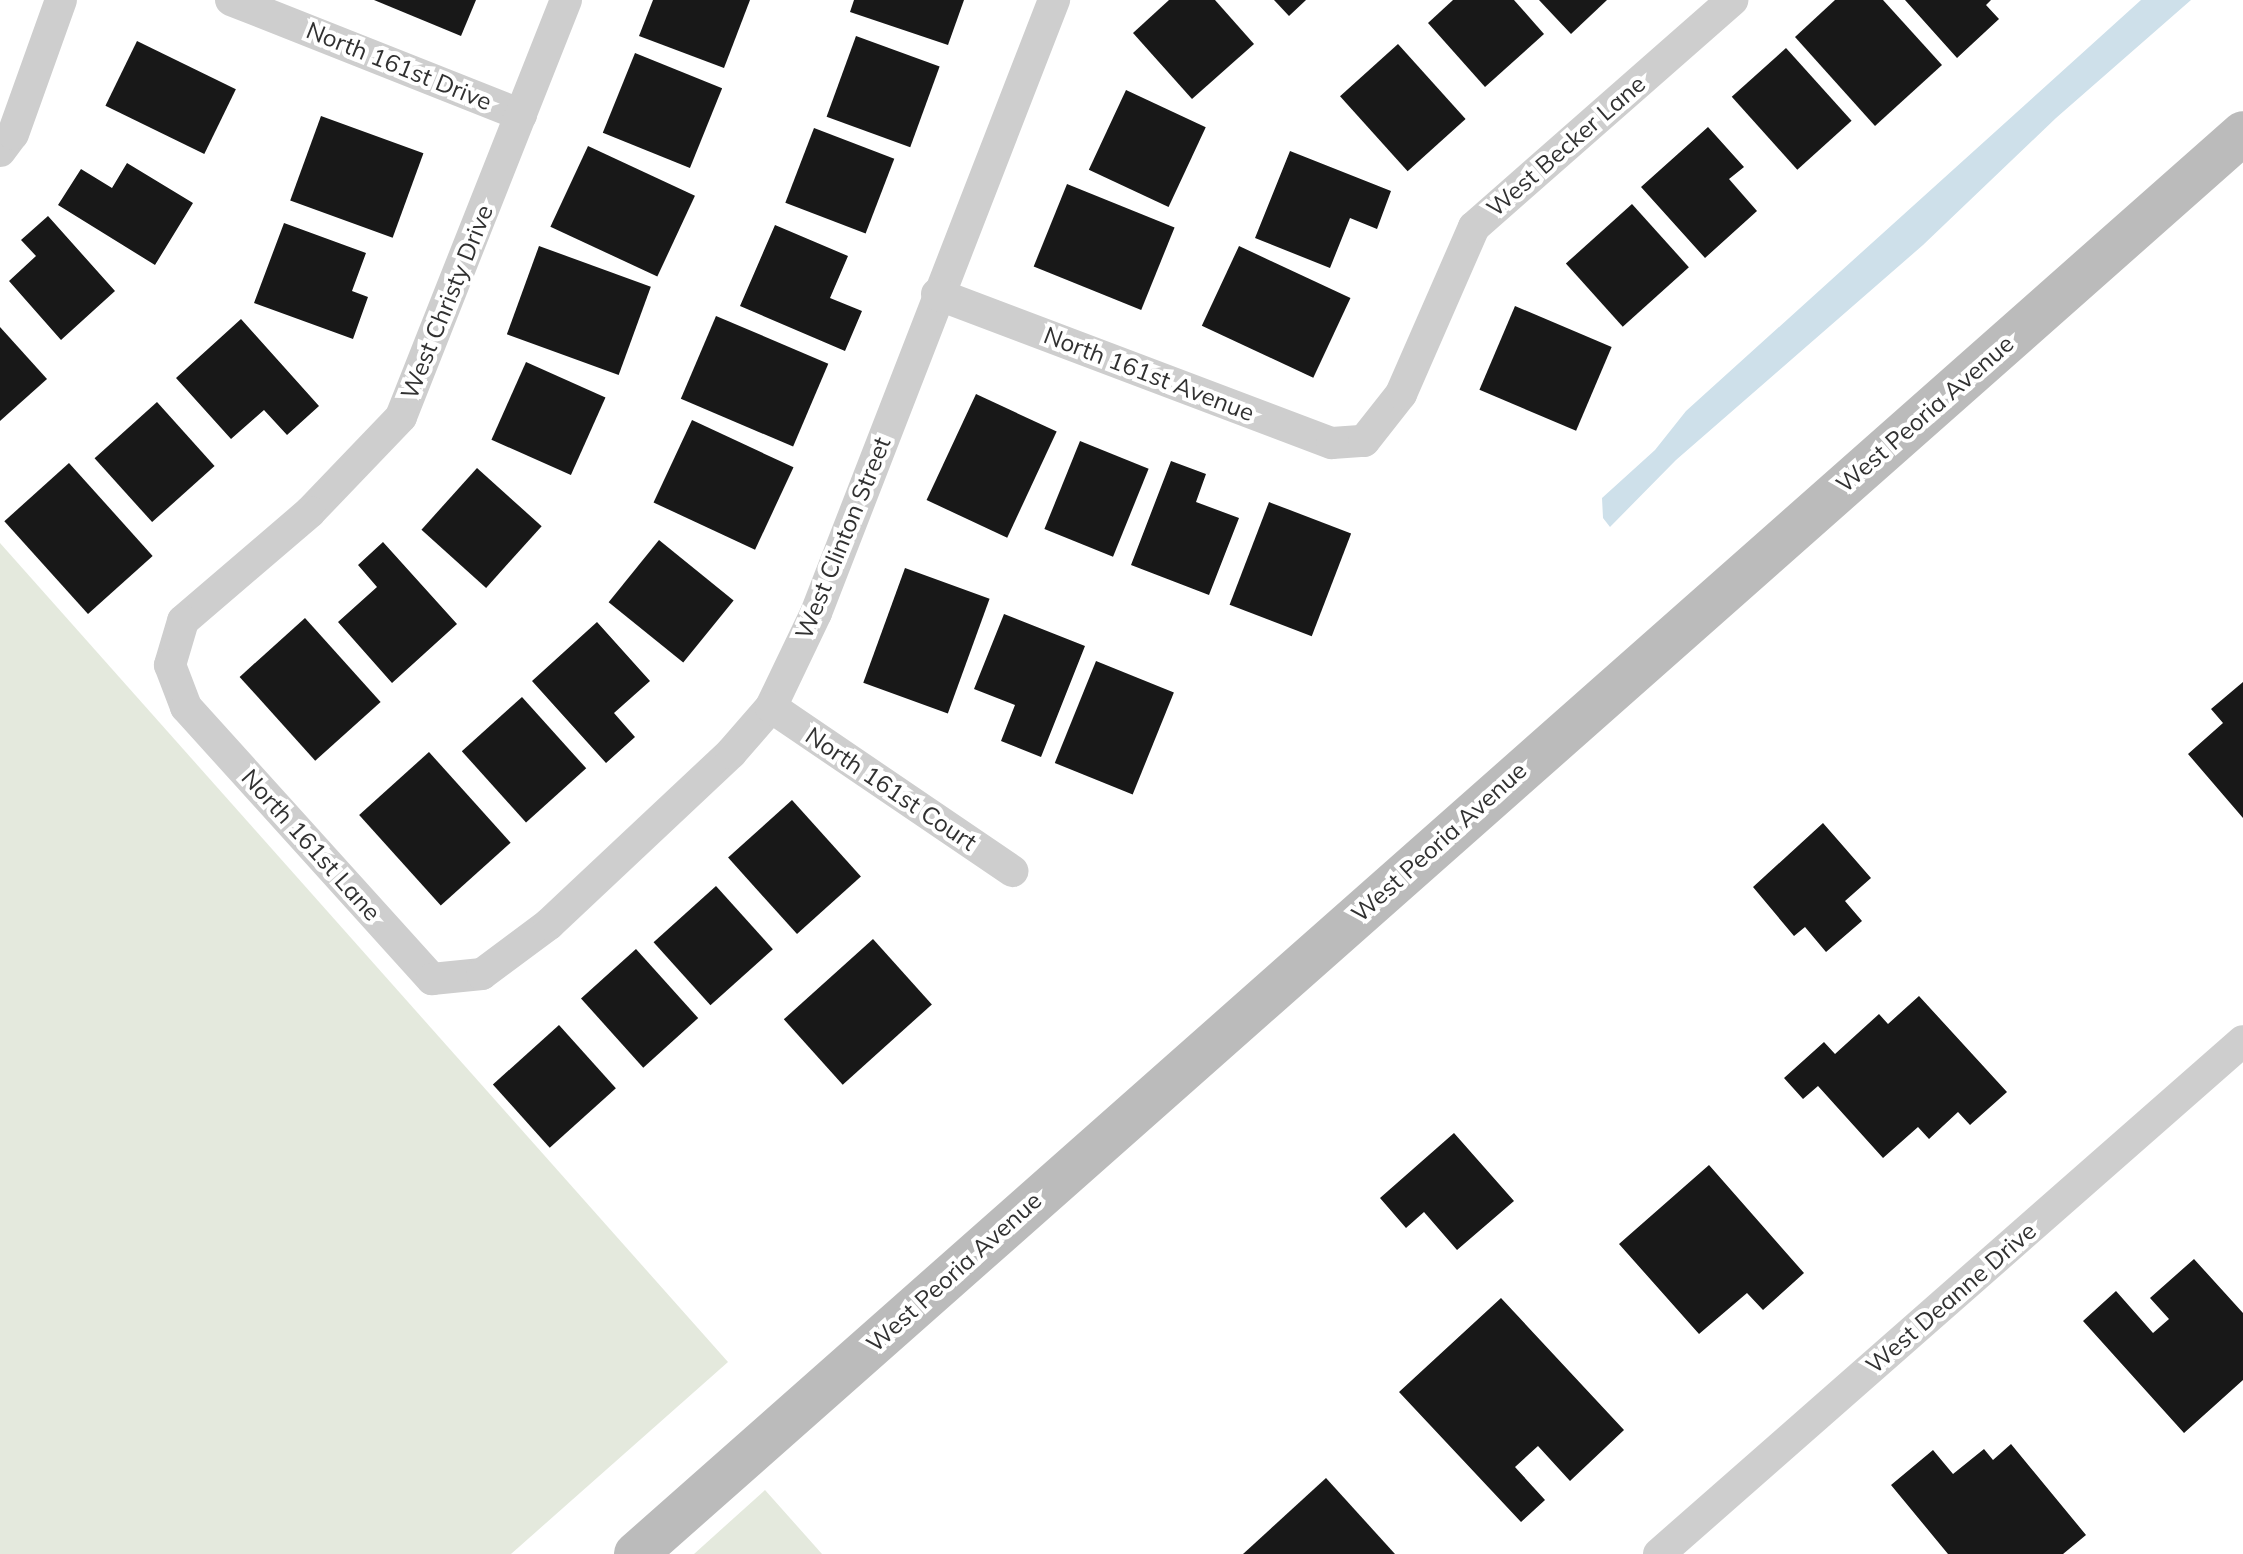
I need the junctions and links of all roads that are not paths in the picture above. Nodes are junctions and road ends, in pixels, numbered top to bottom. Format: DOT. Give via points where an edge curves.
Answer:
graph roads {
  1 [pos="61,0"];
  2 [pos="231,0"];
  3 [pos="566,0"];
  4 [pos="1054,0"];
  5 [pos="1732,0"];
  6 [pos="521,115"];
  7 [pos="2243,133"];
  8 [pos="0,151"];
  9 [pos="937,294"];
  10 [pos="1364,441"];
  11 [pos="170,665"];
  12 [pos="771,707"];
  13 [pos="1012,871"];
  14 [pos="482,974"];
  15 [pos="2243,1041"];
  16 [pos="636,1554"];
  17 [pos="1659,1554"];
  1 -- 8 [label="street" via="13,134"];
  2 -- 6 [label="street, North 161st Drive"];
  3 -- 6 [label="street, West Christy Drive"];
  4 -- 9 [label="street, West Clinton Street"];
  5 -- 10 [label="street, West Becker Lane" via="1474,227 1401,394"];
  6 -- 11 [label="street, West Christy Drive" via="401,417 310,512 183,621"];
  7 -- 16 [label="main road, West Peoria Avenue"];
  9 -- 10 [label="street, North 161st Avenue" via="1332,443"];
  9 -- 12 [label="street, West Clinton Street" via="816,613"];
  11 -- 14 [label="street, North 161st Lane" via="186,707 432,979"];
  12 -- 13 [label="street, North 161st Court"];
  12 -- 14 [label="street, West Clinton Street" via="731,753 549,924"];
  15 -- 17 [label="street, West Deanne Drive"];
}
